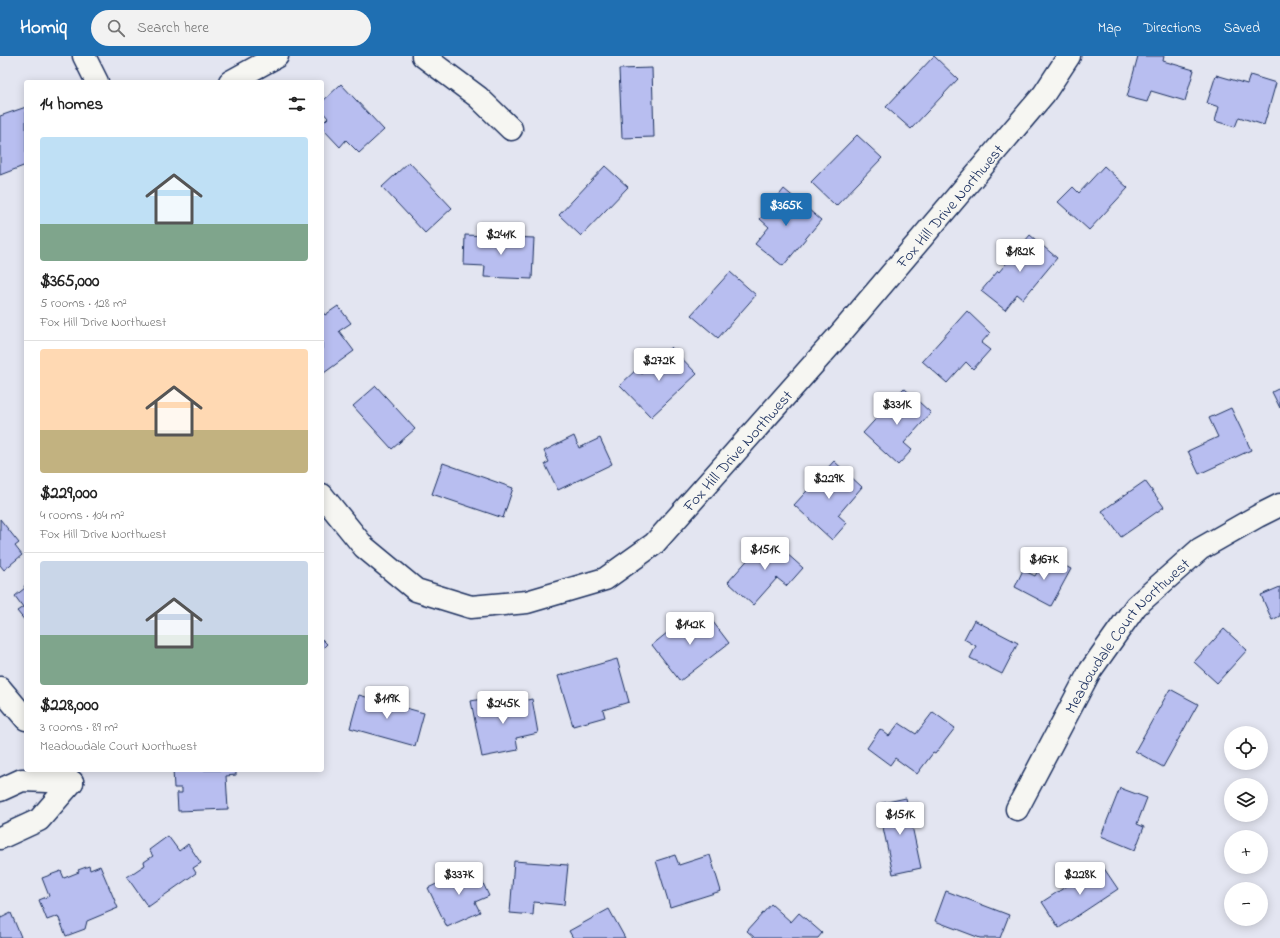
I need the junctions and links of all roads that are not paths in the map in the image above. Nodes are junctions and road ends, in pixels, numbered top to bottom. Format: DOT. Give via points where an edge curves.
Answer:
graph roads {
  1 [pos="84,56"];
  2 [pos="277,56"];
  3 [pos="422,56"];
  4 [pos="1069,56"];
  5 [pos="96,80"];
  6 [pos="234,80"];
  7 [pos="511,129"];
  8 [pos="324,497"];
  9 [pos="1280,505"];
  10 [pos="0,688"];
  11 [pos="24,717"];
  12 [pos="68,776"];
  13 [pos="0,790"];
  14 [pos="1017,809"];
  15 [pos="0,838"];
  1 -- 5 [label="street"];
  2 -- 6 [label="street"];
  3 -- 7 [label="street" via="478,98"];
  4 -- 8 [label="street, Fox Hill Drive Northwest" via="1044,94 841,333 654,544 605,578 527,602 472,607 416,590 364,547"];
  9 -- 14 [label="street, Meadowdale Court Northwest" via="1200,549 1136,606 1090,671"];
  10 -- 11 [label="street"];
  12 -- 13 [label="street" via="22,780"];
  12 -- 15 [label="street" via="39,820"];
}
